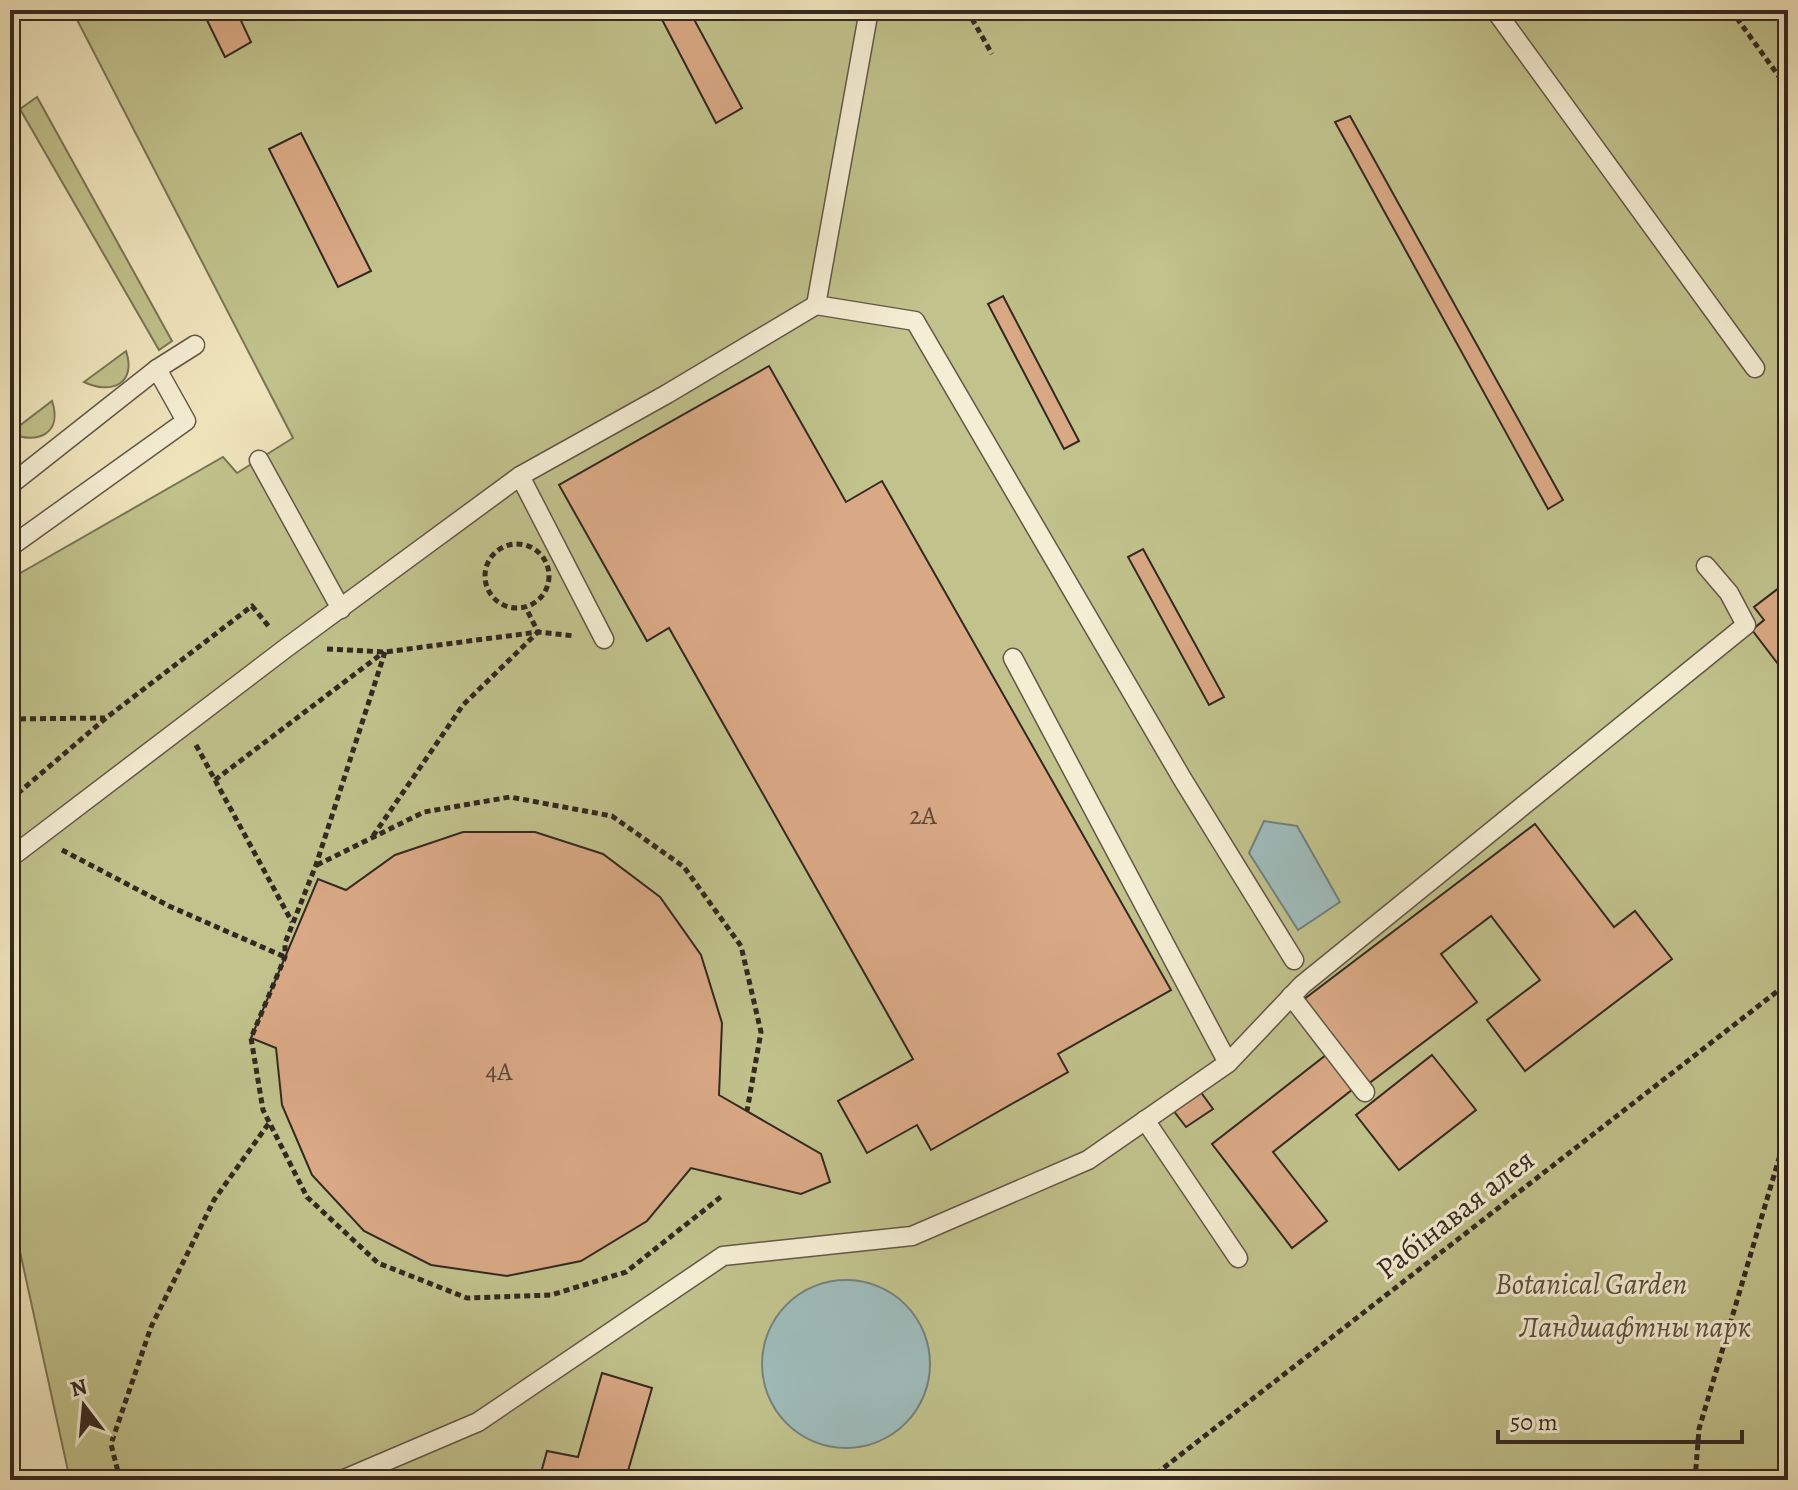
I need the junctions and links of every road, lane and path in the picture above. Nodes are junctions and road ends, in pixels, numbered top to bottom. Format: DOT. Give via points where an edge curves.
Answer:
graph roads {
  1 [pos="869,10"];
  2 [pos="967,10"];
  3 [pos="1495,10"];
  4 [pos="1731,10"];
  5 [pos="992,54"];
  6 [pos="1788,72"];
  7 [pos="1780,79"];
  8 [pos="1788,89"];
  9 [pos="816,305"];
  10 [pos="195,345"];
  11 [pos="1755,368"];
  12 [pos="157,369"];
  13 [pos="259,460"];
  14 [pos="520,476"];
  15 [pos="10,485"];
  16 [pos="10,547"];
  17 [pos="1706,566"];
  18 [pos="526,608"];
  19 [pos="341,609"];
  20 [pos="538,632"];
  21 [pos="604,639"];
  22 [pos="286,648"];
  23 [pos="385,652"];
  24 [pos="1013,658"];
  25 [pos="106,718"];
  26 [pos="10,719"];
  27 [pos="195,744"];
  28 [pos="215,780"];
  29 [pos="10,800"];
  30 [pos="371,838"];
  31 [pos="59,849"];
  32 [pos="10,858"];
  33 [pos="316,865"];
  34 [pos="292,923"];
  35 [pos="285,957"];
  36 [pos="1294,960"];
  37 [pos="1788,983"];
  38 [pos="1291,996"];
  39 [pos="1228,1063"];
  40 [pos="1365,1092"];
  41 [pos="747,1111"];
  42 [pos="1145,1120"];
  43 [pos="269,1123"];
  44 [pos="1788,1128"];
  45 [pos="722,1196"];
  46 [pos="1238,1258"];
  47 [pos="120,1480"];
  48 [pos="342,1480"];
  49 [pos="1148,1480"];
  50 [pos="1695,1480"];
  1 -- 9 [label="lane"];
  2 -- 5 [label="path"];
  3 -- 11 [label="lane"];
  4 -- 7 [label="path"];
  6 -- 7 [label="path"];
  7 -- 8 [label="path"];
  9 -- 14 [label="lane"];
  9 -- 36 [label="lane" via="915,321"];
  10 -- 12 [label="lane"];
  12 -- 15 [label="lane"];
  12 -- 16 [label="lane" via="186,421"];
  13 -- 19 [label="lane"];
  14 -- 19 [label="lane"];
  14 -- 21 [label="lane"];
  17 -- 38 [label="lane" via="1746,625"];
  18 -- 18 [label="path" via="546,590 549,564 538,550 521,543 502,546 488,559 484,578 491,596 506,607"];
  18 -- 20 [label="path"];
  19 -- 22 [label="lane"];
  20 -- 21 [label="path"];
  20 -- 23 [label="path"];
  20 -- 30 [label="path" via="463,705"];
  22 -- 23 [label="path"];
  22 -- 25 [label="path" via="252,606"];
  22 -- 32 [label="lane"];
  23 -- 28 [label="path"];
  23 -- 33 [label="path"];
  24 -- 39 [label="lane"];
  25 -- 26 [label="path"];
  25 -- 29 [label="path"];
  27 -- 28 [label="path"];
  28 -- 34 [label="path"];
  30 -- 33 [label="path"];
  30 -- 41 [label="path" via="424,812 510,797 612,816 684,867 741,946 761,1032"];
  31 -- 35 [label="path" via="169,906"];
  33 -- 34 [label="path"];
  34 -- 35 [label="path"];
  35 -- 43 [label="path" via="251,1038"];
  37 -- 49 [label="path, Рабінавая алея"];
  38 -- 39 [label="lane"];
  38 -- 40 [label="lane"];
  39 -- 42 [label="lane"];
  42 -- 46 [label="lane"];
  42 -- 48 [label="lane" via="1088,1160 912,1236 723,1256 478,1422"];
  43 -- 45 [label="path" via="307,1197 378,1263 467,1298 551,1295 626,1272"];
  43 -- 47 [label="path" via="214,1200 151,1327 111,1444"];
  44 -- 50 [label="path" via="1699,1429"];
}
